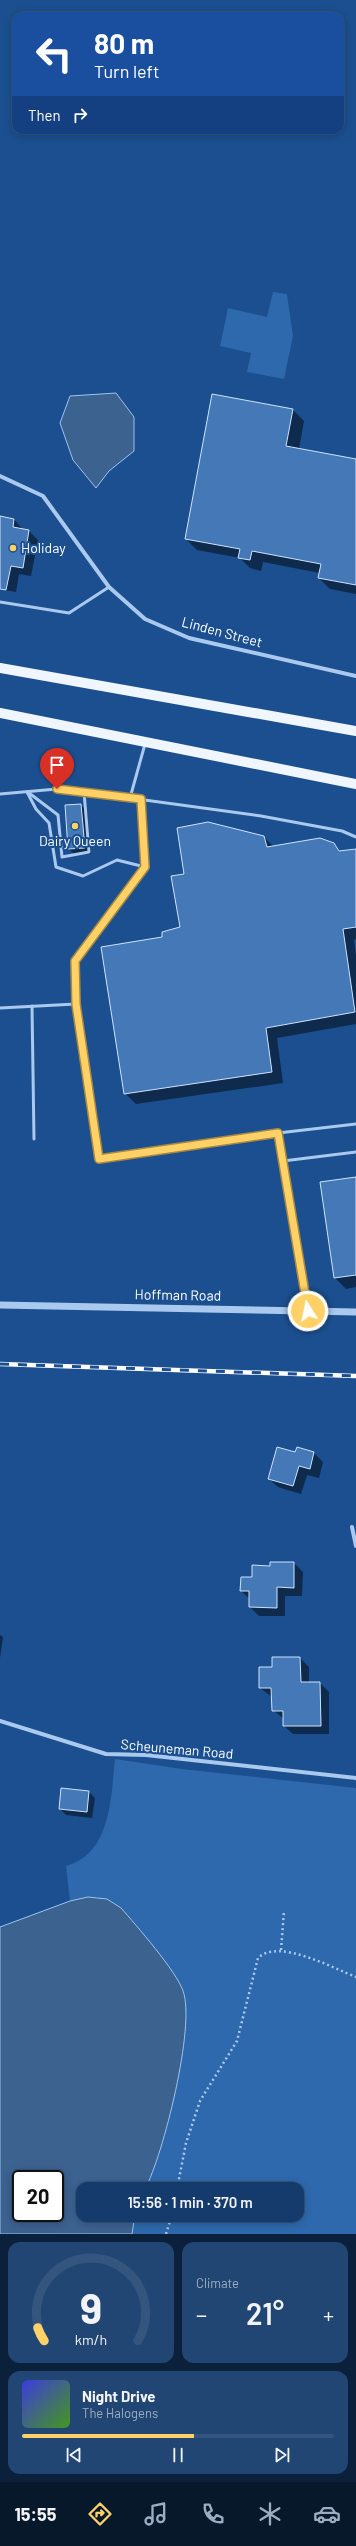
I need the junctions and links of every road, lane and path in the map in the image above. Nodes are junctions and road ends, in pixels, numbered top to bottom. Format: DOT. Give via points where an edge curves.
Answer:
graph roads {
  1 [pos="0,476"];
  2 [pos="109,586"];
  3 [pos="0,602"];
  4 [pos="0,668"];
  5 [pos="356,676"];
  6 [pos="0,713"];
  7 [pos="356,731"];
  8 [pos="145,743"];
  9 [pos="356,784"];
  10 [pos="27,792"];
  11 [pos="84,792"];
  12 [pos="0,794"];
  13 [pos="130,798"];
  14 [pos="141,799"];
  15 [pos="356,837"];
  16 [pos="145,867"];
  17 [pos="76,1004"];
  18 [pos="32,1006"];
  19 [pos="0,1008"];
  20 [pos="356,1124"];
  21 [pos="278,1133"];
  22 [pos="34,1139"];
  23 [pos="356,1152"];
  24 [pos="283,1162"];
  25 [pos="0,1305"];
  26 [pos="308,1311"];
  27 [pos="356,1312"];
  28 [pos="352,1527"];
  29 [pos="356,1546"];
  30 [pos="0,1721"];
  31 [pos="356,1778"];
  32 [pos="284,1911"];
  33 [pos="281,1950"];
  34 [pos="356,1977"];
  35 [pos="179,2182"];
  36 [pos="170,2222"];
  37 [pos="166,2234"];
  1 -- 2 [label="street, Linden Street" via="43,496"];
  2 -- 3 [label="lane" via="69,613"];
  2 -- 5 [label="street, Linden Street" via="145,619 189,638"];
  4 -- 7 [label="main road"];
  6 -- 8 [label="main road"];
  8 -- 9 [label="main road"];
  8 -- 13 [label="lane"];
  10 -- 11 [label="lane" via="57,789"];
  10 -- 11 [label="lane" via="58,815 62,857 89,852"];
  10 -- 12 [label="lane"];
  10 -- 16 [label="lane" via="36,809 49,823 56,867 83,876 117,860"];
  11 -- 13 [label="lane"];
  13 -- 14 [label="lane"];
  14 -- 15 [label="lane" via="261,816 342,831"];
  14 -- 16 [label="lane"];
  16 -- 17 [label="lane" via="75,961"];
  17 -- 18 [label="lane"];
  17 -- 21 [label="lane" via="99,1159"];
  18 -- 19 [label="lane"];
  18 -- 22 [label="lane"];
  20 -- 21 [label="lane"];
  21 -- 24 [label="lane"];
  23 -- 24 [label="lane"];
  24 -- 26 [label="lane"];
  25 -- 26 [label="street, Hoffman Road"];
  26 -- 27 [label="street, Hoffman Road"];
  28 -- 29 [label="street"];
  30 -- 31 [label="street, Scheuneman Road" via="106,1754 146,1755"];
  32 -- 33 [label="path"];
  33 -- 34 [label="path"];
  33 -- 35 [label="path" via="264,1953 255,1962 239,2034 230,2055 206,2088 200,2102 186,2143"];
  36 -- 37 [label="path"];
}
